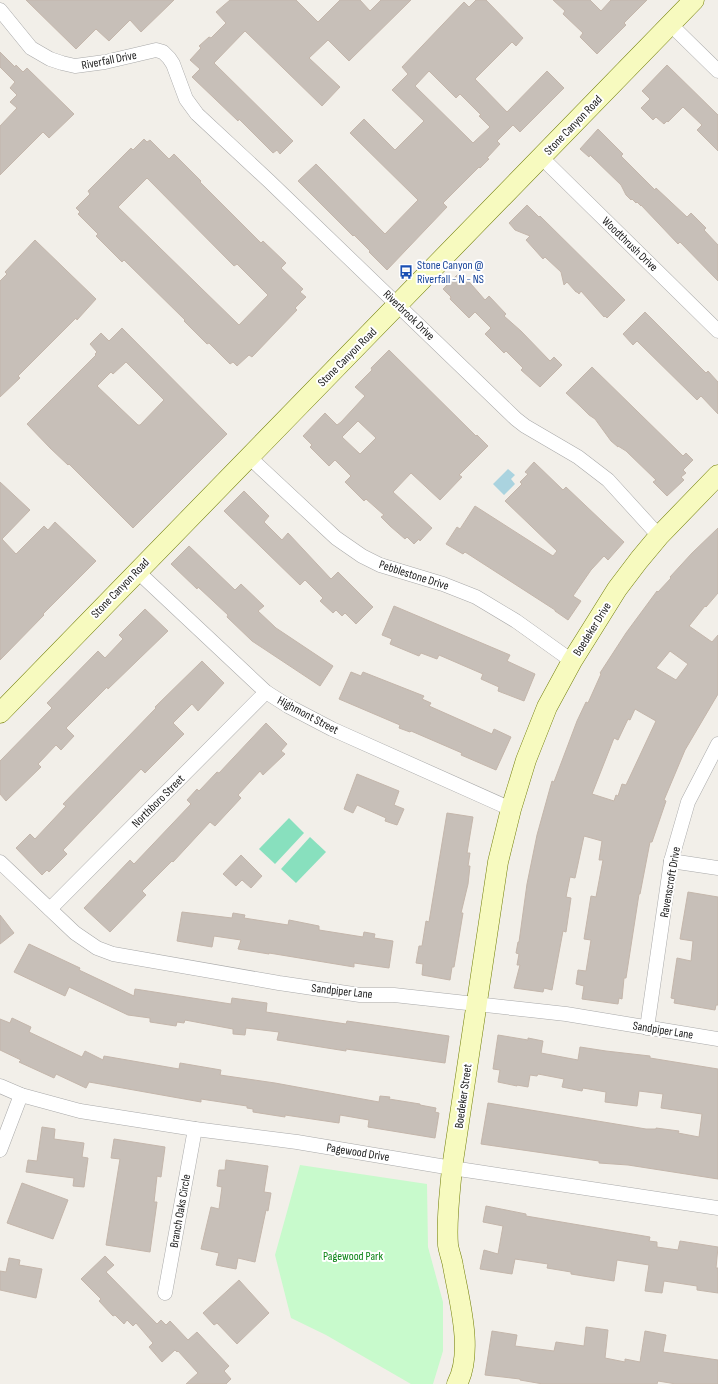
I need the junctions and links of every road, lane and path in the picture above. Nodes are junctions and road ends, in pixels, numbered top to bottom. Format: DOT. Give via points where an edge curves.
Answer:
graph roads {
  1 [pos="694,0"];
  2 [pos="0,10"];
  3 [pos="670,24"];
  4 [pos="718,71"];
  5 [pos="177,77"];
  6 [pos="541,157"];
  7 [pos="399,304"];
  8 [pos="718,330"];
  9 [pos="249,457"];
  10 [pos="718,475"];
  11 [pos="659,536"];
  12 [pos="137,571"];
  13 [pos="572,661"];
  14 [pos="266,692"];
  15 [pos="0,713"];
  16 [pos="718,744"];
  17 [pos="511,809"];
  18 [pos="671,861"];
  19 [pos="0,862"];
  20 [pos="718,868"];
  21 [pos="50,909"];
  22 [pos="476,1004"];
  23 [pos="647,1028"];
  24 [pos="718,1039"];
  25 [pos="0,1086"];
  26 [pos="21,1095"];
  27 [pos="195,1129"];
  28 [pos="0,1150"];
  29 [pos="452,1168"];
  30 [pos="718,1208"];
  31 [pos="165,1293"];
  32 [pos="457,1384"];
  1 -- 3 [label="street, Stone Canyon Road"];
  2 -- 5 [label="street, Riverfall Drive" via="31,48 50,59 75,66 156,50 169,58"];
  3 -- 4 [label="street"];
  3 -- 6 [label="street, Stone Canyon Road"];
  5 -- 7 [label="street, Riverbrook Drive" via="186,99 197,114"];
  6 -- 7 [label="street, Stone Canyon Road"];
  6 -- 8 [label="street, Woodthrush Drive"];
  7 -- 9 [label="street, Stone Canyon Road"];
  7 -- 11 [label="street, Riverbrook Drive" via="525,426 578,457 608,480"];
  9 -- 12 [label="street, Stone Canyon Road"];
  9 -- 13 [label="street, Pebblestone Drive" via="336,538 362,556 380,565 476,597 516,621"];
  10 -- 11 [label="street, Boedeker Drive"];
  11 -- 13 [label="street, Boedeker Drive" via="617,589"];
  12 -- 14 [label="street, Highmont Street"];
  12 -- 15 [label="street, Stone Canyon Road"];
  13 -- 17 [label="street, Boedeker Drive" via="547,707 526,760"];
  14 -- 17 [label="street, Highmont Street" via="332,729"];
  14 -- 21 [label="street, Northboro Street"];
  16 -- 18 [label="street, Ravenscroft Drive" via="688,802"];
  17 -- 22 [label="street, Boedeker Street" via="498,862"];
  18 -- 20 [label="street"];
  18 -- 23 [label="street, Ravenscroft Drive"];
  19 -- 21 [label="street, Sandpiper Lane"];
  21 -- 22 [label="street, Sandpiper Lane" via="75,933 97,948 113,954 360,995 394,995"];
  22 -- 23 [label="street, Sandpiper Lane" via="566,1014"];
  22 -- 29 [label="street, Boedeker Street"];
  23 -- 24 [label="street, Sandpiper Lane"];
  25 -- 26 [label="street, Pagewood Drive"];
  26 -- 27 [label="street, Pagewood Drive" via="80,1111"];
  26 -- 28 [label="street"];
  27 -- 29 [label="street, Pagewood Drive" via="297,1142"];
  27 -- 31 [label="street, Branch Oaks Circle"];
  29 -- 30 [label="street, Pagewood Drive"];
  29 -- 32 [label="street, Boedeker Street" via="448,1246 464,1323 465,1343"];
}
